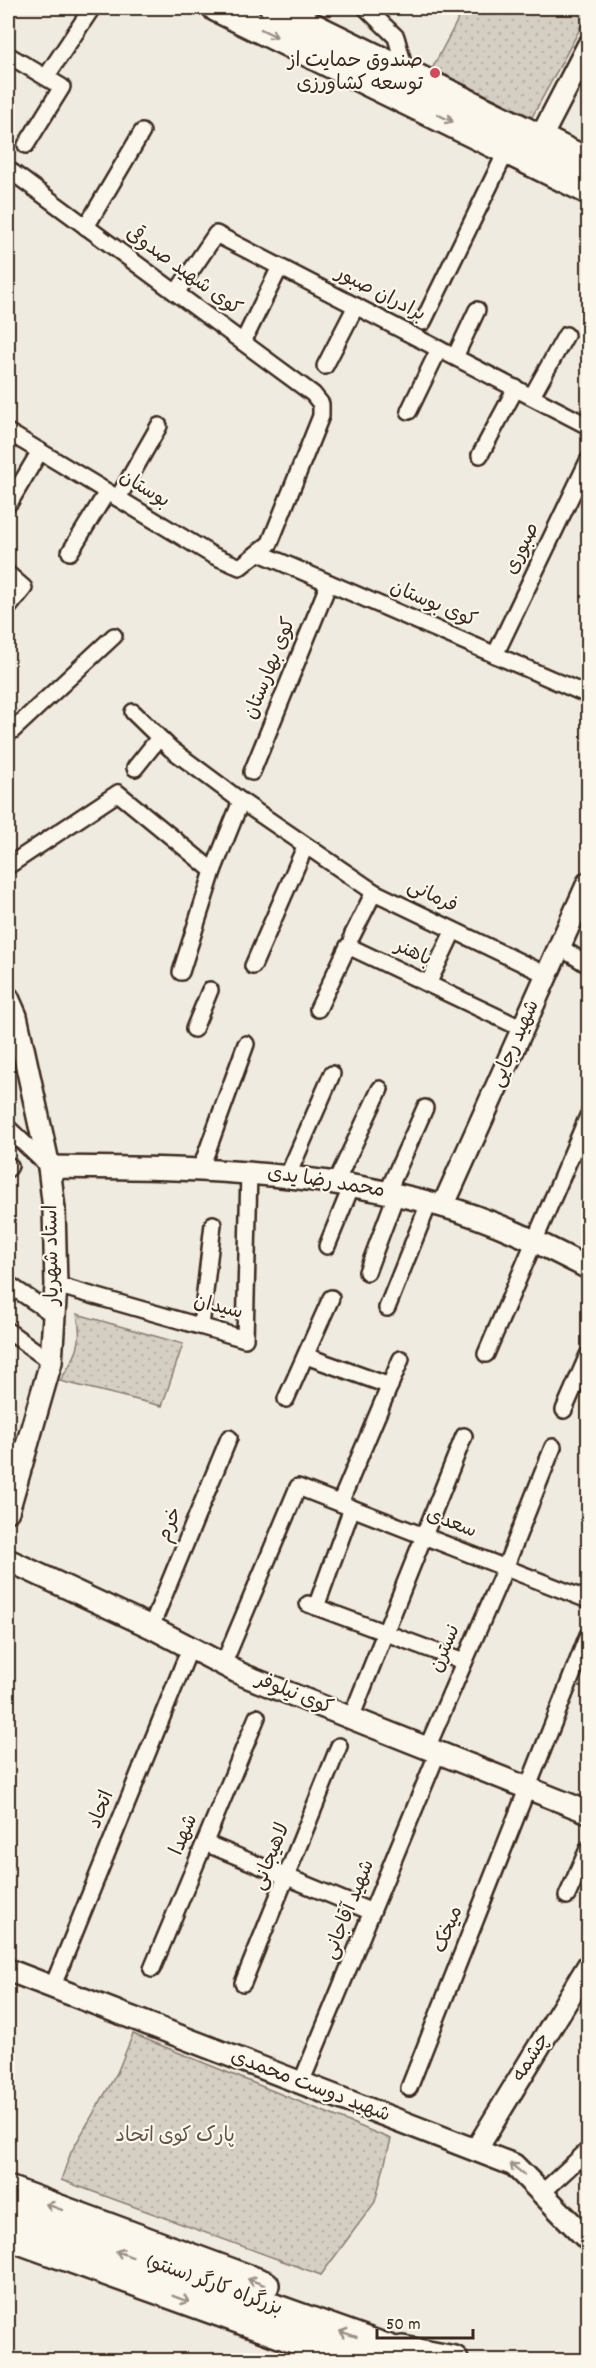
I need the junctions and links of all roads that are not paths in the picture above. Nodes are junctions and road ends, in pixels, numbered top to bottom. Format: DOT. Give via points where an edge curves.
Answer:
graph roads {
  1 [pos="92,8"];
  2 [pos="217,8"];
  3 [pos="274,8"];
  4 [pos="366,8"];
  5 [pos="588,46"];
  6 [pos="8,55"];
  7 [pos="406,73"];
  8 [pos="46,77"];
  9 [pos="142,132"];
  10 [pos="541,137"];
  11 [pos="26,145"];
  12 [pos="508,148"];
  13 [pos="588,162"];
  14 [pos="8,169"];
  15 [pos="588,190"];
  16 [pos="86,227"];
  17 [pos="280,267"];
  18 [pos="176,293"];
  19 [pos="356,306"];
  20 [pos="477,310"];
  21 [pos="423,322"];
  22 [pos="566,335"];
  23 [pos="243,342"];
  24 [pos="439,349"];
  25 [pos="455,357"];
  26 [pos="325,366"];
  27 [pos="516,388"];
  28 [pos="532,396"];
  29 [pos="409,411"];
  30 [pos="159,426"];
  31 [pos="588,426"];
  32 [pos="8,432"];
  33 [pos="40,451"];
  34 [pos="480,455"];
  35 [pos="588,460"];
  36 [pos="113,495"];
  37 [pos="10,502"];
  38 [pos="70,552"];
  39 [pos="260,553"];
  40 [pos="8,574"];
  41 [pos="329,583"];
  42 [pos="8,608"];
  43 [pos="114,636"];
  44 [pos="495,655"];
  45 [pos="588,695"];
  46 [pos="133,712"];
  47 [pos="10,728"];
  48 [pos="159,738"];
  49 [pos="135,768"];
  50 [pos="252,772"];
  51 [pos="241,801"];
  52 [pos="305,847"];
  53 [pos="8,866"];
  54 [pos="213,871"];
  55 [pos="588,882"];
  56 [pos="374,892"];
  57 [pos="352,936"];
  58 [pos="450,938"];
  59 [pos="560,947"];
  60 [pos="588,965"];
  61 [pos="253,966"];
  62 [pos="181,972"];
  63 [pos="547,975"];
  64 [pos="428,984"];
  65 [pos="210,990"];
  66 [pos="8,998"];
  67 [pos="318,1009"];
  68 [pos="194,1029"];
  69 [pos="523,1029"];
  70 [pos="246,1044"];
  71 [pos="332,1074"];
  72 [pos="380,1089"];
  73 [pos="425,1108"];
  74 [pos="588,1116"];
  75 [pos="8,1128"];
  76 [pos="49,1167"];
  77 [pos="201,1168"];
  78 [pos="249,1172"];
  79 [pos="288,1175"];
  80 [pos="344,1183"];
  81 [pos="391,1194"];
  82 [pos="436,1204"];
  83 [pos="213,1224"];
  84 [pos="533,1240"];
  85 [pos="327,1246"];
  86 [pos="588,1269"];
  87 [pos="367,1272"];
  88 [pos="8,1284"];
  89 [pos="56,1285"];
  90 [pos="331,1298"];
  91 [pos="387,1308"];
  92 [pos="54,1315"];
  93 [pos="201,1326"];
  94 [pos="8,1331"];
  95 [pos="486,1354"];
  96 [pos="588,1355"];
  97 [pos="306,1356"];
  98 [pos="401,1359"];
  99 [pos="51,1362"];
  100 [pos="390,1386"];
  101 [pos="286,1399"];
  102 [pos="564,1410"];
  103 [pos="464,1436"];
  104 [pos="229,1438"];
  105 [pos="552,1447"];
  106 [pos="346,1506"];
  107 [pos="8,1511"];
  108 [pos="424,1536"];
  109 [pos="8,1560"];
  110 [pos="505,1568"];
  111 [pos="588,1600"];
  112 [pos="151,1627"];
  113 [pos="385,1633"];
  114 [pos="588,1635"];
  115 [pos="190,1648"];
  116 [pos="464,1662"];
  117 [pos="223,1665"];
  118 [pos="257,1717"];
  119 [pos="351,1718"];
  120 [pos="339,1746"];
  121 [pos="432,1750"];
  122 [pos="528,1788"];
  123 [pos="588,1812"];
  124 [pos="205,1843"];
  125 [pos="588,1849"];
  126 [pos="287,1876"];
  127 [pos="567,1896"];
  128 [pos="372,1912"];
  129 [pos="588,1966"];
  130 [pos="152,1969"];
  131 [pos="8,1970"];
  132 [pos="243,1983"];
  133 [pos="52,1988"];
  134 [pos="301,2083"];
  135 [pos="409,2088"];
  136 [pos="476,2150"];
  137 [pos="588,2150"];
  138 [pos="8,2190"];
  139 [pos="542,2193"];
  140 [pos="8,2213"];
  141 [pos="8,2236"];
  142 [pos="588,2240"];
  143 [pos="301,2318"];
  144 [pos="388,2348"];
  145 [pos="352,2361"];
  146 [pos="420,2361"];
  147 [pos="454,2361"];
  1 -- 8 [label="street"];
  2 -- 12 [label="highway, one-way"];
  3 -- 7 [label="highway"];
  4 -- 7 [label="street" via="396,38"];
  5 -- 10 [label="main road"];
  6 -- 8 [label="street"];
  7 -- 10 [label="highway"];
  8 -- 11 [label="street" via="62,87"];
  9 -- 16 [label="street"];
  10 -- 13 [label="highway"];
  12 -- 15 [label="highway"];
  12 -- 21 [label="street"];
  14 -- 16 [label="street, کوی شهید صدوقی"];
  16 -- 18 [label="street, کوی شهید صدوقی"];
  17 -- 18 [label="street, برادران صبور" via="216,234"];
  17 -- 19 [label="street, برادران صبور"];
  17 -- 23 [label="street"];
  18 -- 23 [label="street, کوی شهید صدوقی"];
  19 -- 24 [label="street, برادران صبور"];
  19 -- 26 [label="street"];
  20 -- 25 [label="street"];
  22 -- 28 [label="street"];
  23 -- 39 [label="street, کوی شهید صدوقی" via="321,404 321,416 270,543"];
  24 -- 25 [label="street, برادران صبور"];
  24 -- 29 [label="street"];
  25 -- 27 [label="street, برادران صبور"];
  27 -- 28 [label="street, برادران صبور"];
  27 -- 34 [label="street"];
  28 -- 31 [label="street, برادران صبور"];
  30 -- 36 [label="street"];
  32 -- 33 [label="street, بوستان"];
  33 -- 36 [label="street, بوستان"];
  33 -- 37 [label="street"];
  35 -- 44 [label="street, صبوری"];
  36 -- 38 [label="street"];
  36 -- 39 [label="street, بوستان" via="212,555 240,567"];
  39 -- 41 [label="street, کوی بوستان"];
  40 -- 42 [label="street" via="24,588"];
  41 -- 44 [label="street, کوی بوستان"];
  41 -- 50 [label="street, کوی بهارستان"];
  43 -- 47 [label="street"];
  44 -- 45 [label="street, کوی بوستان"];
  46 -- 48 [label="street, فرمانی"];
  48 -- 49 [label="street"];
  48 -- 51 [label="street, فرمانی"];
  51 -- 52 [label="street, فرمانی"];
  51 -- 54 [label="street"];
  52 -- 56 [label="street, فرمانی"];
  52 -- 61 [label="street"];
  53 -- 54 [label="street" via="118,793"];
  54 -- 62 [label="street"];
  55 -- 59 [label="main road, شهید رجایی"];
  56 -- 57 [label="street"];
  56 -- 63 [label="street, فرمانی"];
  58 -- 64 [label="street"];
  59 -- 60 [label="street"];
  59 -- 63 [label="main road, شهید رجایی"];
  63 -- 69 [label="main road, شهید رجایی"];
  64 -- 67 [label="street, باهنر" via="348,946"];
  64 -- 69 [label="street, باهنر"];
  65 -- 68 [label="street"];
  66 -- 76 [label="main road, استاد شهریار" via="16,1016"];
  69 -- 82 [label="main road, شهید رجایی"];
  70 -- 77 [label="street"];
  71 -- 79 [label="street"];
  72 -- 80 [label="street"];
  73 -- 81 [label="street"];
  74 -- 84 [label="street"];
  75 -- 76 [label="street"];
  76 -- 77 [label="main road, محمد رضا یدی"];
  76 -- 89 [label="main road, استاد شهریار"];
  77 -- 78 [label="main road, محمد رضا یدی"];
  78 -- 79 [label="main road, محمد رضا یدی"];
  78 -- 93 [label="street, سیدان" via="245,1339"];
  79 -- 80 [label="main road, محمد رضا یدی"];
  80 -- 81 [label="main road, محمد رضا یدی"];
  80 -- 85 [label="street"];
  81 -- 82 [label="main road, محمد رضا یدی"];
  81 -- 87 [label="street"];
  82 -- 84 [label="main road, محمد رضا یدی"];
  82 -- 91 [label="street"];
  83 -- 93 [label="street"];
  84 -- 86 [label="main road, محمد رضا یدی"];
  84 -- 95 [label="street"];
  88 -- 92 [label="street"];
  89 -- 92 [label="main road, استاد شهریار"];
  89 -- 93 [label="street, سیدان"];
  90 -- 97 [label="street"];
  92 -- 99 [label="main road, استاد شهریار"];
  94 -- 99 [label="street"];
  96 -- 102 [label="street"];
  97 -- 100 [label="street"];
  97 -- 101 [label="street"];
  98 -- 100 [label="street"];
  99 -- 107 [label="main road, استاد شهریار"];
  100 -- 106 [label="street"];
  103 -- 108 [label="street"];
  104 -- 112 [label="street, خرم"];
  105 -- 110 [label="street, نسترن"];
  106 -- 108 [label="street, سعدی"];
  106 -- 113 [label="street" via="312,1605"];
  106 -- 117 [label="street, سعدی" via="298,1487"];
  108 -- 110 [label="street, سعدی"];
  108 -- 113 [label="street"];
  109 -- 112 [label="main road, کوی نیلوفر"];
  110 -- 111 [label="street, سعدی"];
  110 -- 116 [label="street, نسترن"];
  112 -- 115 [label="main road, کوی نیلوفر"];
  113 -- 116 [label="street"];
  113 -- 119 [label="street"];
  114 -- 122 [label="street, میخک"];
  115 -- 117 [label="main road, کوی نیلوفر"];
  115 -- 133 [label="street, اتحاد"];
  116 -- 121 [label="street, نسترن"];
  117 -- 119 [label="main road, کوی نیلوفر"];
  118 -- 124 [label="street, شهدا"];
  119 -- 121 [label="main road, کوی نیلوفر"];
  120 -- 126 [label="street, لاهیجانی"];
  121 -- 122 [label="main road, کوی نیلوفر"];
  121 -- 128 [label="street, شهید آقاجانی"];
  122 -- 123 [label="main road, کوی نیلوفر"];
  122 -- 135 [label="street, میخک"];
  124 -- 126 [label="street"];
  124 -- 130 [label="street, شهدا"];
  125 -- 127 [label="street"];
  126 -- 128 [label="street"];
  126 -- 132 [label="street, لاهیجانی"];
  128 -- 134 [label="street, شهید آقاجانی"];
  129 -- 136 [label="main road, چشمه"];
  131 -- 133 [label="main road, شهید دوست محمدی"];
  133 -- 134 [label="main road, شهید دوست محمدی"];
  134 -- 136 [label="main road, شهید دوست محمدی"];
  139 -- 136 [label="main road, شهید دوست محمدی, one-way" via="514,2165"];
  137 -- 139 [label="street"];
  143 -- 138 [label="highway, one-way" via="273,2288"];
  139 -- 142 [label="main road, شهید دوست محمدی"];
  143 -- 140 [label="highway, بزرگراه کارگر (سنتو), one-way"];
  141 -- 145 [label="highway, بزرگراه کارگر (سنتو), one-way"];
  144 -- 143 [label="highway, بزرگراه کارگر (سنتو), one-way"];
  144 -- 146 [label="highway, بزرگراه کارگر (سنتو)"];
  144 -- 147 [label="highway"];
}
